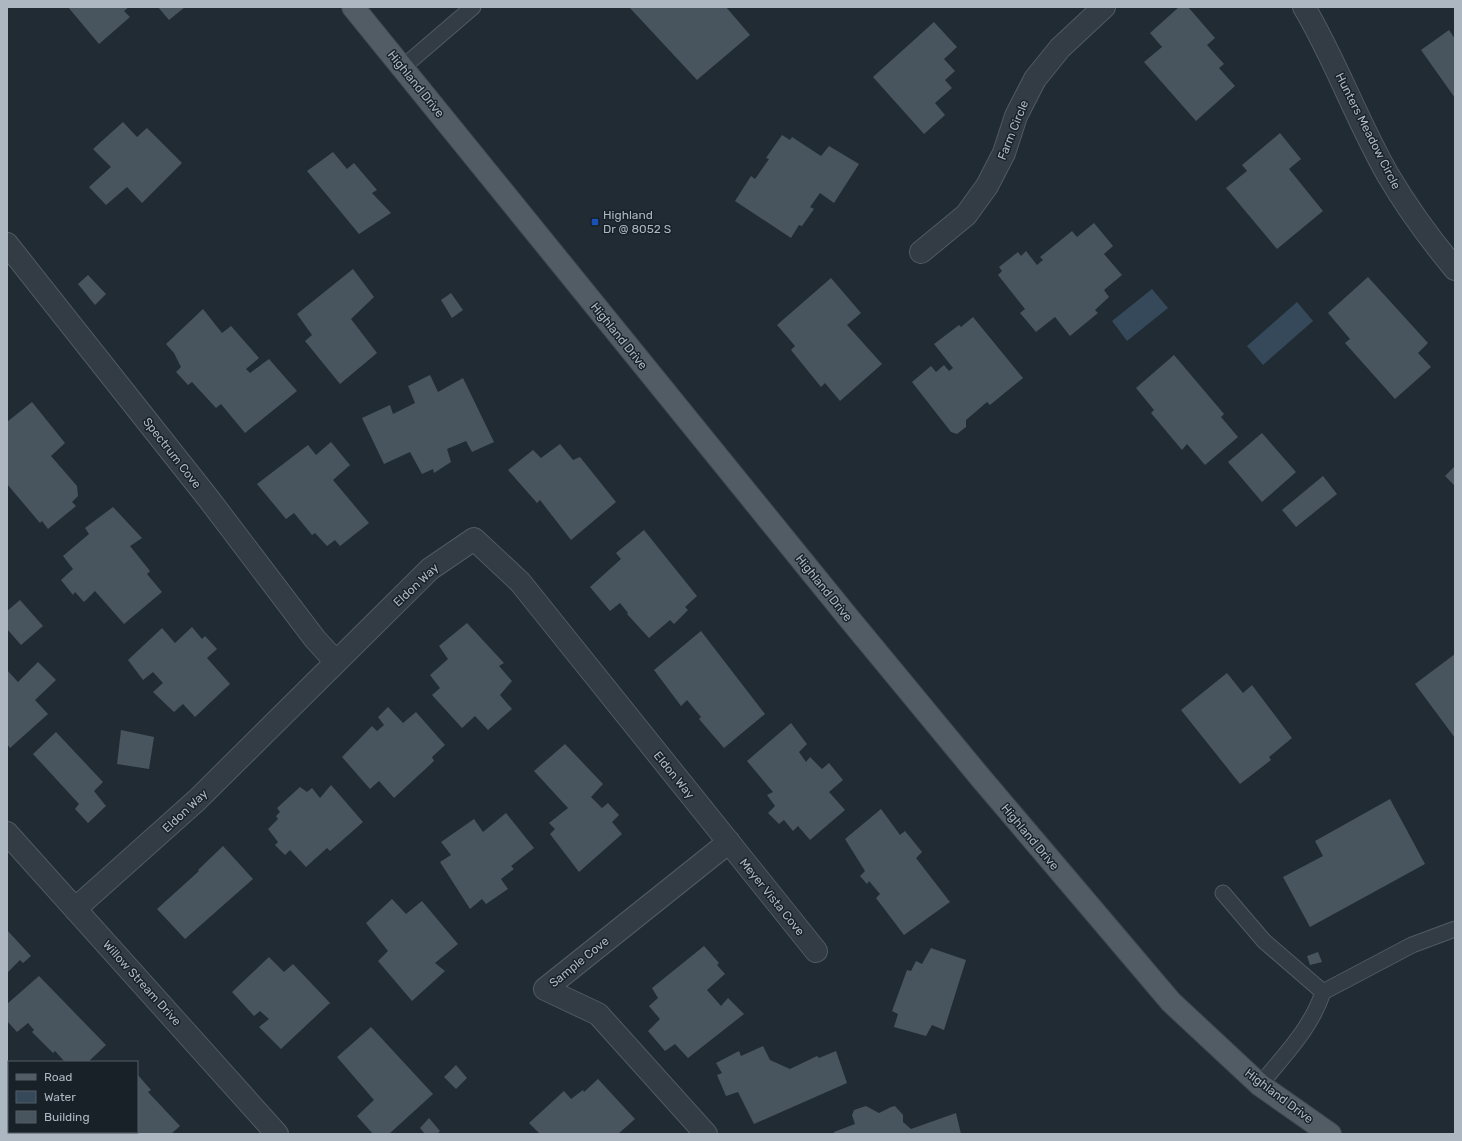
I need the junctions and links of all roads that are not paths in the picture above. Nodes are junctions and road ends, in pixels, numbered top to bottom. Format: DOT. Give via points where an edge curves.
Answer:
graph roads {
  1 [pos="353,7"];
  2 [pos="473,7"];
  3 [pos="1104,7"];
  4 [pos="1304,7"];
  5 [pos="402,68"];
  6 [pos="7,244"];
  7 [pos="921,252"];
  8 [pos="1455,269"];
  9 [pos="336,662"];
  10 [pos="7,833"];
  11 [pos="729,842"];
  12 [pos="1223,893"];
  13 [pos="75,909"];
  14 [pos="1455,929"];
  15 [pos="816,951"];
  16 [pos="1323,992"];
  17 [pos="1260,1085"];
  18 [pos="277,1134"];
  19 [pos="706,1134"];
  20 [pos="1330,1134"];
  1 -- 5 [label="main road, Highland Drive"];
  2 -- 5 [label="lane"];
  3 -- 7 [label="street, Farm Circle" via="1060,48 1035,79 1016,116 1004,153 988,186 966,215"];
  4 -- 8 [label="street, Hunters Meadow Circle" via="1388,174 1423,230"];
  5 -- 17 [label="main road, Highland Drive" via="985,783 1170,1002"];
  6 -- 9 [label="street, Spectrum Cove" via="208,498 315,639"];
  9 -- 11 [label="street, Eldon Way" via="430,569 474,539 520,582"];
  9 -- 13 [label="street, Eldon Way" via="197,800"];
  10 -- 13 [label="street, Willow Stream Drive"];
  11 -- 15 [label="street, Meyer Vista Cove"];
  11 -- 19 [label="street, Sample Cove" via="545,989 598,1014"];
  12 -- 16 [label="lane" via="1264,941"];
  13 -- 18 [label="street, Willow Stream Drive"];
  14 -- 16 [label="lane" via="1412,945"];
  16 -- 17 [label="lane" via="1304,1031"];
  17 -- 20 [label="main road, Highland Drive"];
}
